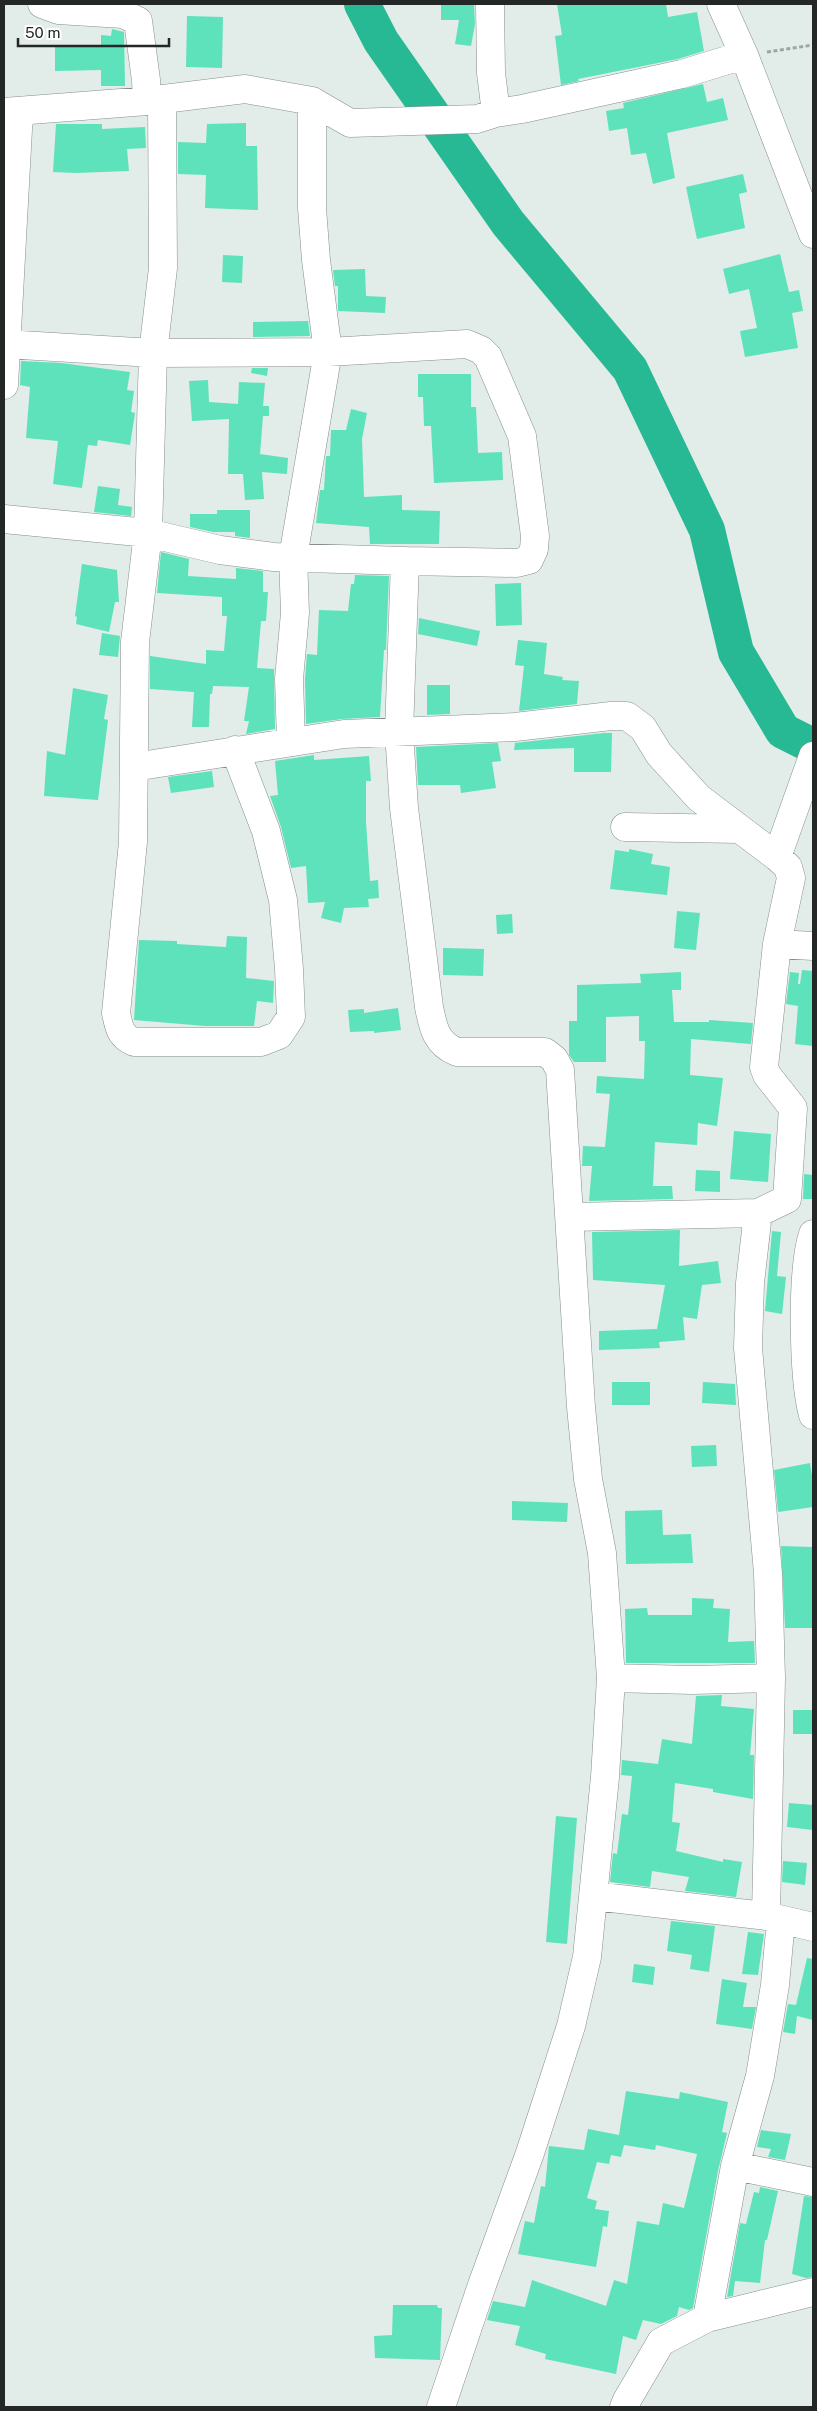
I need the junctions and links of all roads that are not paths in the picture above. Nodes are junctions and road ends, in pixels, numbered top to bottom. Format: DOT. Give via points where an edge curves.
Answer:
graph roads {
  1 [pos="42,4"];
  2 [pos="490,4"];
  3 [pos="721,4"];
  4 [pos="744,55"];
  5 [pos="155,100"];
  6 [pos="312,101"];
  7 [pos="11,111"];
  8 [pos="486,116"];
  9 [pos="813,234"];
  10 [pos="5,344"];
  11 [pos="328,352"];
  12 [pos="153,353"];
  13 [pos="4,385"];
  14 [pos="4,519"];
  15 [pos="148,533"];
  16 [pos="293,558"];
  17 [pos="405,561"];
  18 [pos="399,732"];
  19 [pos="290,741"];
  20 [pos="235,750"];
  21 [pos="813,756"];
  22 [pos="134,767"];
  23 [pos="626,827"];
  24 [pos="739,829"];
  25 [pos="777,857"];
  26 [pos="777,944"];
  27 [pos="813,946"];
  28 [pos="758,1213"];
  29 [pos="570,1217"];
  30 [pos="813,1234"];
  31 [pos="813,1415"];
  32 [pos="611,1678"];
  33 [pos="771,1678"];
  34 [pos="594,1896"];
  35 [pos="774,1918"];
  36 [pos="813,1927"];
  37 [pos="735,2166"];
  38 [pos="813,2182"];
  39 [pos="813,2292"];
  40 [pos="707,2318"];
  41 [pos="442,2407"];
  42 [pos="624,2407"];
  1 -- 5 [label="street" via="58,10 123,14 138,21 146,80"];
  2 -- 8 [label="street" via="491,73"];
  3 -- 4 [label="street"];
  4 -- 8 [label="street" via="682,74"];
  4 -- 9 [label="street"];
  5 -- 6 [label="street" via="245,89"];
  5 -- 7 [label="street"];
  5 -- 12 [label="street" via="163,268"];
  6 -- 8 [label="street" via="350,123"];
  6 -- 11 [label="street" via="312,208"];
  7 -- 10 [label="street"];
  10 -- 12 [label="street"];
  10 -- 13 [label="street"];
  11 -- 12 [label="street"];
  11 -- 16 [label="street"];
  11 -- 17 [label="street" via="467,344 481,350 488,357 522,436 535,536 529,560 516,563"];
  12 -- 15 [label="street"];
  14 -- 15 [label="street"];
  15 -- 16 [label="street" via="220,550"];
  15 -- 22 [label="street" via="135,642"];
  16 -- 17 [label="street"];
  16 -- 19 [label="street" via="295,613 289,678"];
  17 -- 18 [label="street"];
  18 -- 19 [label="street" via="344,734"];
  18 -- 24 [label="street" via="515,727 627,716 643,728 659,754 699,798"];
  18 -- 29 [label="street" via="404,808 435,1033 447,1048 457,1052 534,1051 545,1052 554,1059 560,1070"];
  19 -- 20 [label="street"];
  20 -- 22 [label="street"];
  20 -- 22 [label="street" via="266,831 283,900 291,1017 279,1035 261,1042 134,1042 124,1038 119,1028 116,1013 133,842"];
  21 -- 25 [label="street"];
  23 -- 24 [label="street"];
  24 -- 25 [label="street"];
  25 -- 26 [label="street" via="788,867 791,878"];
  26 -- 27 [label="street"];
  26 -- 28 [label="street" via="764,1067 793,1108 788,1197 786,1201"];
  28 -- 29 [label="street"];
  28 -- 33 [label="street" via="750,1283 748,1348 768,1573"];
  29 -- 32 [label="street" via="581,1407 588,1479 602,1553"];
  30 -- 31 [label="street" via="805,1309 808,1394"];
  32 -- 33 [label="street"];
  32 -- 34 [label="street"];
  33 -- 35 [label="street"];
  34 -- 35 [label="street"];
  34 -- 41 [label="street" via="587,1957 571,2026"];
  35 -- 36 [label="street"];
  35 -- 37 [label="street" via="775,1985 760,2076"];
  37 -- 38 [label="street"];
  37 -- 40 [label="street"];
  39 -- 40 [label="street"];
  40 -- 42 [label="street" via="661,2342"];
}
